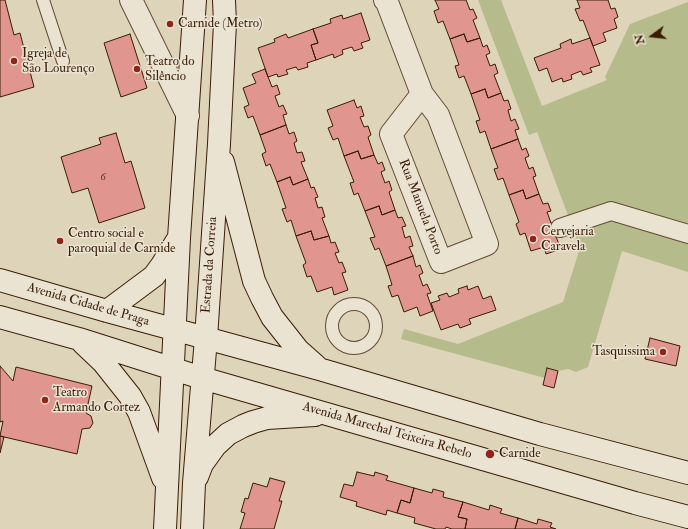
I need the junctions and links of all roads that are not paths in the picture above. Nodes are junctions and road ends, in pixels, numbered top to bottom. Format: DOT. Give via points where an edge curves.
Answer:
graph roads {
  1 [pos="43,0"];
  2 [pos="131,0"];
  3 [pos="195,0"];
  4 [pos="224,0"];
  5 [pos="385,0"];
  6 [pos="62,61"];
  7 [pos="422,94"];
  8 [pos="188,116"];
  9 [pos="219,144"];
  10 [pos="560,228"];
  11 [pos="688,234"];
  12 [pos="179,238"];
  13 [pos="0,280"];
  14 [pos="106,311"];
  15 [pos="0,317"];
  16 [pos="175,330"];
  17 [pos="206,338"];
  18 [pos="79,339"];
  19 [pos="173,369"];
  20 [pos="319,369"];
  21 [pos="202,378"];
  22 [pos="328,414"];
  23 [pos="688,473"];
  24 [pos="194,483"];
  25 [pos="167,488"];
  26 [pos="686,518"];
  27 [pos="165,529"];
  28 [pos="192,529"];
  1 -- 6 [label="lane"];
  2 -- 8 [label="main road"];
  3 -- 8 [label="main road"];
  4 -- 9 [label="main road, Estrada da Correia"];
  5 -- 7 [label="main road, Rua Manuela Porto"];
  7 -- 7 [label="main road, Rua Manuela Porto" via="391,134 441,262 487,244 438,115"];
  8 -- 12 [label="main road"];
  9 -- 17 [label="main road, Estrada da Correia"];
  9 -- 20 [label="main road" via="254,281 272,317 298,350"];
  10 -- 11 [label="street" via="611,211"];
  12 -- 14 [label="main road" via="154,276"];
  12 -- 16 [label="main road"];
  13 -- 14 [label="main road, Avenida Cidade de Praga"];
  14 -- 16 [label="main road, Avenida Cidade de Praga"];
  15 -- 18 [label="main road"];
  16 -- 17 [label="main road, Avenida Cidade de Praga"];
  16 -- 19 [label="main road"];
  17 -- 20 [label="main road"];
  17 -- 21 [label="main road, Estrada da Correia"];
  18 -- 19 [label="main road"];
  18 -- 25 [label="main road" via="103,362 130,396 139,412"];
  19 -- 21 [label="main road, Avenida Marechal Teixeira Rebelo"];
  19 -- 25 [label="main road"];
  20 -- 23 [label="main road" via="540,434"];
  21 -- 22 [label="main road, Avenida Marechal Teixeira Rebelo"];
  21 -- 24 [label="main road, Estrada da Correia"];
  22 -- 24 [label="main road" via="267,418 243,426 228,434 215,446 202,464"];
  22 -- 26 [label="main road, Avenida Marechal Teixeira Rebelo"];
  24 -- 28 [label="main road, Estrada da Correia"];
  25 -- 27 [label="main road"];
}
